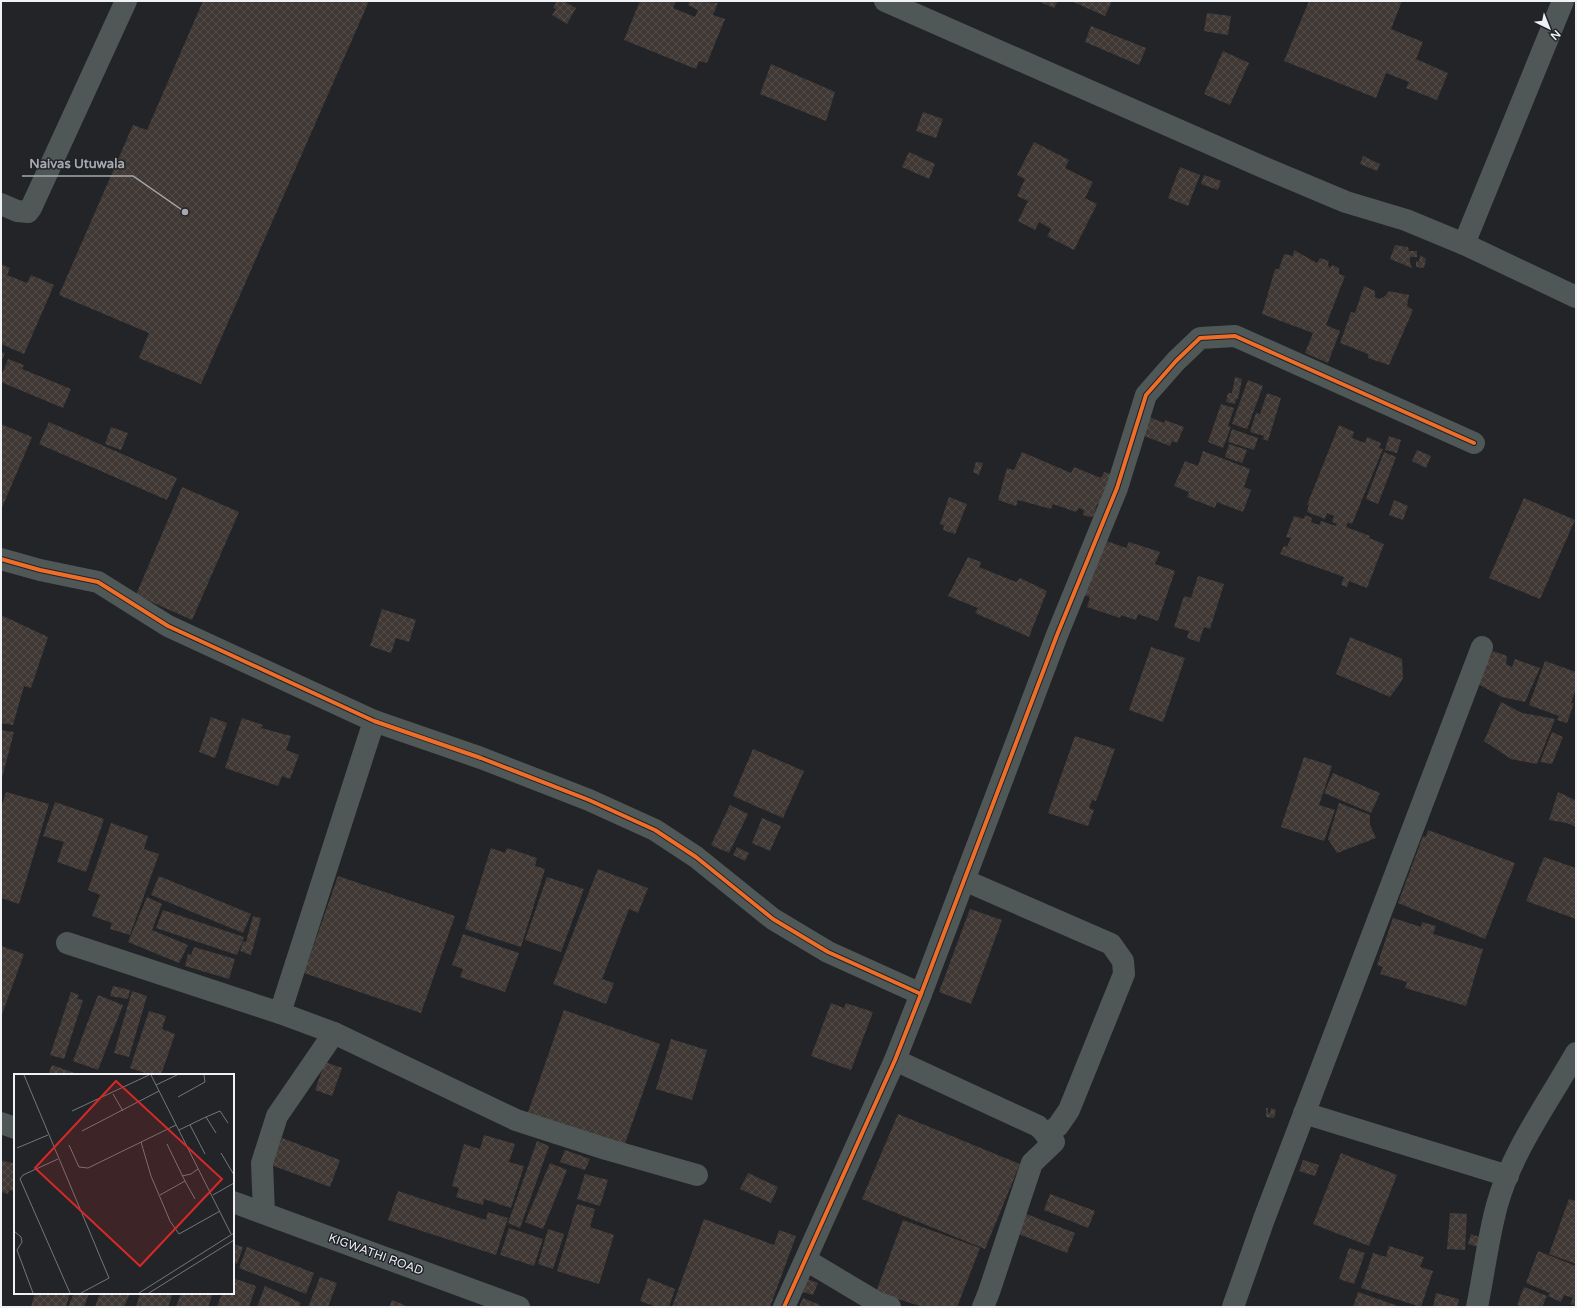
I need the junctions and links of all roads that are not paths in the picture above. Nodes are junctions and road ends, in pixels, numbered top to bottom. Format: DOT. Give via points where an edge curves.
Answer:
graph roads {
  1 [pos="126,1"];
  2 [pos="885,1"];
  3 [pos="1564,1"];
  4 [pos="1,204"];
  5 [pos="1464,244"];
  6 [pos="1576,297"];
  7 [pos="1474,443"];
  8 [pos="1,559"];
  9 [pos="1482,646"];
  10 [pos="374,721"];
  11 [pos="964,880"];
  12 [pos="67,943"];
  13 [pos="921,994"];
  14 [pos="280,1013"];
  15 [pos="334,1033"];
  16 [pos="1576,1053"];
  17 [pos="894,1060"];
  18 [pos="1304,1113"];
  19 [pos="1,1123"];
  20 [pos="14,1128"];
  21 [pos="1046,1135"];
  22 [pos="697,1175"];
  23 [pos="1508,1176"];
  24 [pos="234,1202"];
  25 [pos="264,1212"];
  26 [pos="806,1260"];
  27 [pos="519,1307"];
  28 [pos="784,1307"];
  29 [pos="890,1307"];
  30 [pos="983,1307"];
  31 [pos="1234,1307"];
  32 [pos="1477,1307"];
  1 -- 4 [label="street" via="31,208 28,212 17,211"];
  2 -- 5 [label="street" via="1346,202 1406,220"];
  3 -- 5 [label="street"];
  5 -- 6 [label="street"];
  7 -- 11 [label="street" via="1235,336 1200,338 1146,395 1117,488 1054,643"];
  8 -- 10 [label="street" via="98,582 168,626"];
  9 -- 18 [label="street"];
  10 -- 13 [label="street" via="481,758 589,800 655,830 696,857 773,919 828,952"];
  10 -- 14 [label="street"];
  11 -- 13 [label="street"];
  11 -- 21 [label="street" via="1111,944 1123,961 1124,974 1069,1110 1058,1126"];
  12 -- 14 [label="street"];
  13 -- 17 [label="street"];
  14 -- 15 [label="street"];
  15 -- 22 [label="street" via="516,1120"];
  15 -- 25 [label="street" via="278,1116 262,1163"];
  16 -- 23 [label="street" via="1516,1156"];
  17 -- 21 [label="street" via="1038,1126"];
  17 -- 26 [label="street"];
  18 -- 23 [label="street"];
  18 -- 31 [label="street"];
  19 -- 20 [label="street"];
  21 -- 30 [label="street" via="1054,1142 1032,1163"];
  23 -- 32 [label="street" via="1497,1204"];
  24 -- 25 [label="street, KIGWATHI ROAD"];
  25 -- 27 [label="street, KIGWATHI ROAD"];
  26 -- 28 [label="street"];
  26 -- 29 [label="street" via="878,1303"];
}
